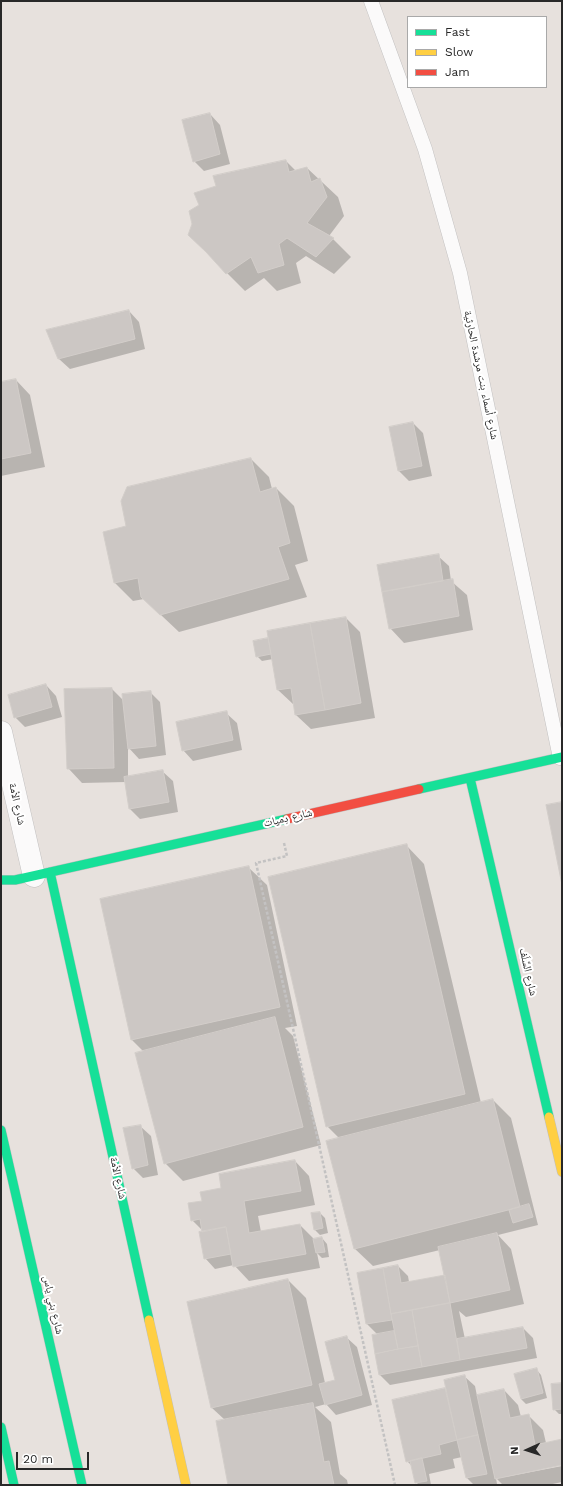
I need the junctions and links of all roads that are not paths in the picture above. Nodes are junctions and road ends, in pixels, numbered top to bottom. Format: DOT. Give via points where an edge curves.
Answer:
graph roads {
  1 [pos="371,1"];
  2 [pos="1,732"];
  3 [pos="561,757"];
  4 [pos="470,778"];
  5 [pos="20,880"];
  6 [pos="1,1130"];
  7 [pos="562,1172"];
  8 [pos="1,1427"];
  9 [pos="14,1485"];
  10 [pos="82,1485"];
  11 [pos="186,1485"];
  1 -- 3 [label="lane, شارع أسماء بنت مرشدة الحارثية" via="425,149 460,273"];
  2 -- 5 [label="street, شارع الأمة"];
  3 -- 4 [label="street, شارع دِميات"];
  4 -- 5 [label="street, شارع دِميات"];
  4 -- 7 [label="street, شارع السَّلَف"];
  5 -- 11 [label="street, شارع الأمة"];
  6 -- 10 [label="street, شارع بني ياس"];
  8 -- 9 [label="street"];
}
